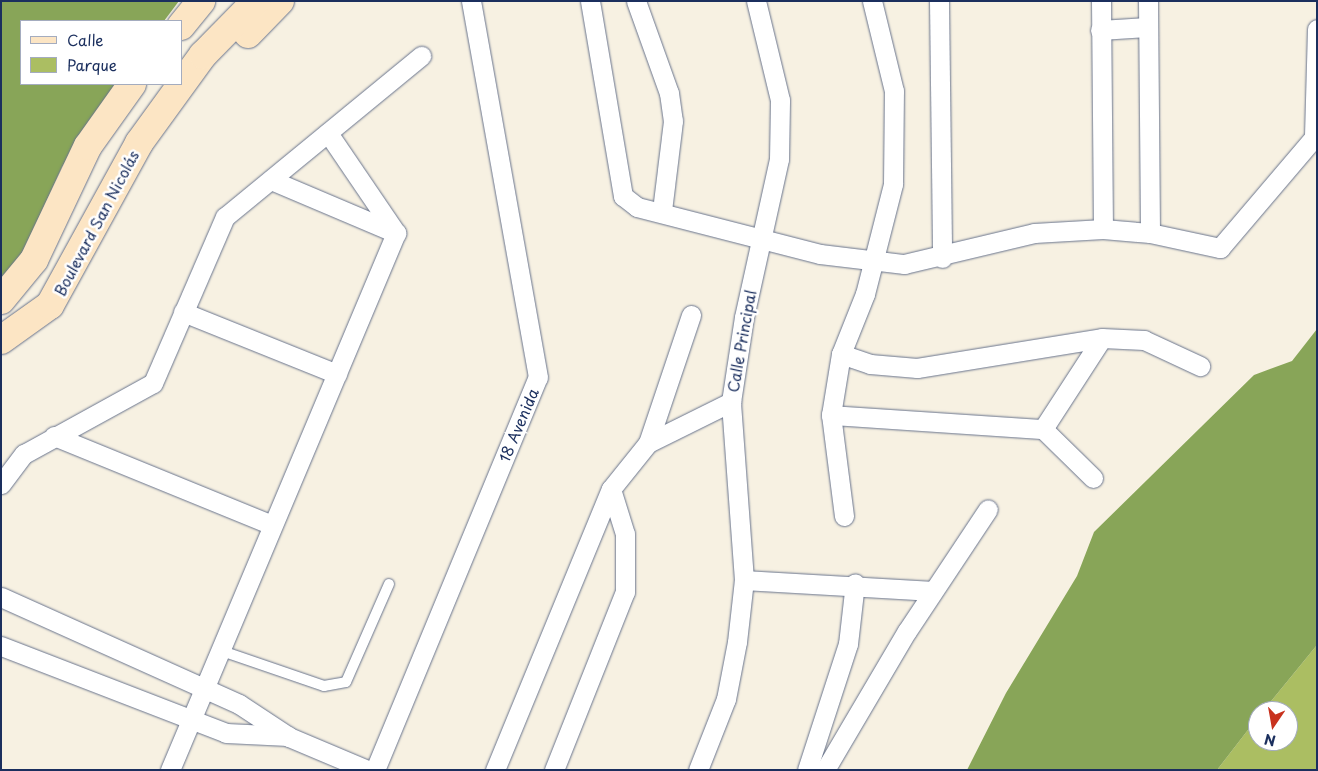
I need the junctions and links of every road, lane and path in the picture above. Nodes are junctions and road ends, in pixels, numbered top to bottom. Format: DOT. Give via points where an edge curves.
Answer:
graph roads {
  1 [pos="201,1"];
  2 [pos="256,1"];
  3 [pos="280,1"];
  4 [pos="471,1"];
  5 [pos="590,1"];
  6 [pos="636,1"];
  7 [pos="756,1"];
  8 [pos="872,1"];
  9 [pos="939,1"];
  10 [pos="1101,1"];
  11 [pos="1148,1"];
  12 [pos="182,25"];
  13 [pos="1147,27"];
  14 [pos="1317,29"];
  15 [pos="1100,30"];
  16 [pos="421,56"];
  17 [pos="182,84"];
  18 [pos="131,85"];
  19 [pos="181,85"];
  20 [pos="328,133"];
  21 [pos="1316,135"];
  22 [pos="139,142"];
  23 [pos="271,180"];
  24 [pos="662,211"];
  25 [pos="1103,229"];
  26 [pos="396,233"];
  27 [pos="1150,233"];
  28 [pos="761,237"];
  29 [pos="942,258"];
  30 [pos="874,263"];
  31 [pos="1,300"];
  32 [pos="184,312"];
  33 [pos="691,315"];
  34 [pos="1102,338"];
  35 [pos="1,340"];
  36 [pos="841,354"];
  37 [pos="1200,366"];
  38 [pos="337,374"];
  39 [pos="731,402"];
  40 [pos="831,415"];
  41 [pos="1042,429"];
  42 [pos="54,436"];
  43 [pos="648,443"];
  44 [pos="1093,478"];
  45 [pos="1,484"];
  46 [pos="611,489"];
  47 [pos="988,509"];
  48 [pos="844,516"];
  49 [pos="272,524"];
  50 [pos="744,580"];
  51 [pos="855,583"];
  52 [pos="389,584"];
  53 [pos="933,591"];
  54 [pos="1,597"];
  55 [pos="1,646"];
  56 [pos="219,650"];
  57 [pos="203,688"];
  58 [pos="190,719"];
  59 [pos="289,736"];
  60 [pos="170,770"];
  61 [pos="367,770"];
  62 [pos="375,770"];
  63 [pos="495,770"];
  64 [pos="554,770"];
  65 [pos="698,770"];
  66 [pos="807,770"];
  67 [pos="825,770"];
  1 -- 12 [label="main road"];
  2 -- 17 [label="main road, Boulevard San Nicolás" via="203,55"];
  3 -- 22 [label="main road"];
  4 -- 62 [label="street, 18 Avenida" via="538,377"];
  5 -- 24 [label="street" via="619,191 637,206"];
  6 -- 24 [label="street" via="669,93 673,121"];
  7 -- 28 [label="street, Calle Principal" via="780,100 778,159"];
  8 -- 30 [label="street" via="894,91 895,141 893,184"];
  9 -- 29 [label="street"];
  10 -- 15 [label="street"];
  11 -- 13 [label="street"];
  13 -- 15 [label="street"];
  13 -- 27 [label="street"];
  14 -- 21 [label="street"];
  15 -- 25 [label="street"];
  16 -- 20 [label="street"];
  18 -- 31 [label="main road" via="88,146 34,260"];
  19 -- 22 [label="main road, Boulevard San Nicolás"];
  20 -- 23 [label="street"];
  20 -- 26 [label="street"];
  21 -- 27 [label="street" via="1224,246 1216,248"];
  22 -- 35 [label="main road, Boulevard San Nicolás" via="50,305"];
  23 -- 26 [label="street"];
  23 -- 32 [label="street" via="225,217"];
  24 -- 28 [label="street"];
  25 -- 27 [label="street"];
  25 -- 29 [label="street" via="1034,233"];
  26 -- 38 [label="street"];
  28 -- 30 [label="street" via="820,254"];
  28 -- 39 [label="street, Calle Principal"];
  29 -- 30 [label="street"];
  30 -- 36 [label="street"];
  32 -- 38 [label="street"];
  32 -- 42 [label="street" via="151,385"];
  33 -- 43 [label="street"];
  34 -- 36 [label="street" via="917,368 870,364"];
  34 -- 37 [label="street" via="1144,340"];
  34 -- 41 [label="street"];
  36 -- 40 [label="street"];
  38 -- 49 [label="street"];
  39 -- 43 [label="street"];
  39 -- 50 [label="street, Calle Principal"];
  40 -- 41 [label="street"];
  40 -- 48 [label="street"];
  41 -- 44 [label="street"];
  42 -- 45 [label="street" via="24,454"];
  42 -- 49 [label="street"];
  43 -- 46 [label="street"];
  46 -- 63 [label="street"];
  46 -- 64 [label="street" via="625,534 625,592"];
  47 -- 53 [label="street"];
  49 -- 56 [label="street"];
  50 -- 51 [label="street"];
  50 -- 65 [label="street, Calle Principal" via="726,699"];
  51 -- 53 [label="street"];
  51 -- 66 [label="street" via="848,644"];
  52 -- 56 [label="lane" via="346,682 324,686"];
  53 -- 67 [label="street"];
  54 -- 57 [label="street"];
  55 -- 58 [label="street"];
  56 -- 57 [label="street"];
  57 -- 58 [label="street"];
  57 -- 59 [label="street" via="239,704"];
  58 -- 59 [label="street" via="226,733"];
  58 -- 60 [label="street"];
  59 -- 61 [label="street"];
}
